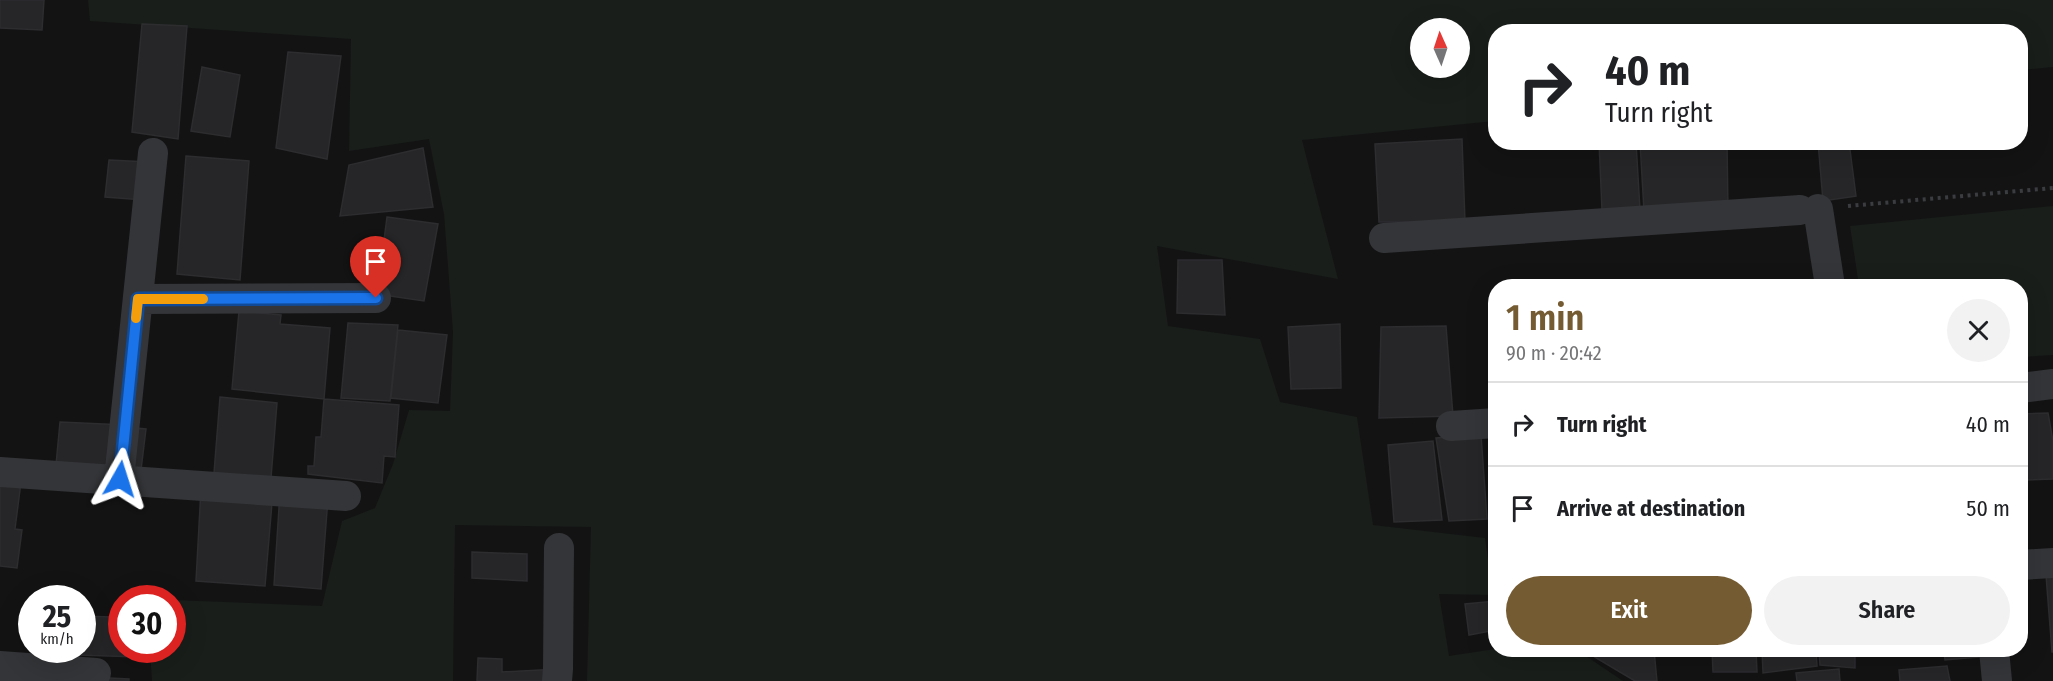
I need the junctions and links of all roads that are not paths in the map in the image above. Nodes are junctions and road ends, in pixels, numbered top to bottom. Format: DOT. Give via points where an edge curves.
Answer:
graph roads {
  1 [pos="153,153"];
  2 [pos="1384,238"];
  3 [pos="1828,279"];
  4 [pos="376,298"];
  5 [pos="138,299"];
  6 [pos="2053,384"];
  7 [pos="2028,387"];
  8 [pos="1488,424"];
  9 [pos="1451,426"];
  10 [pos="0,472"];
  11 [pos="120,479"];
  12 [pos="346,496"];
  13 [pos="559,548"];
  14 [pos="2053,563"];
  15 [pos="2028,565"];
  16 [pos="1994,657"];
  17 [pos="0,666"];
  18 [pos="96,673"];
  19 [pos="556,681"];
  20 [pos="1996,681"];
  1 -- 5 [label="street"];
  2 -- 3 [label="street" via="1809,210"];
  4 -- 5 [label="street"];
  5 -- 11 [label="street"];
  6 -- 7 [label="street"];
  8 -- 9 [label="street"];
  10 -- 11 [label="street"];
  11 -- 12 [label="street"];
  13 -- 19 [label="street"];
  14 -- 15 [label="street"];
  16 -- 20 [label="street"];
  17 -- 18 [label="street"];
}
